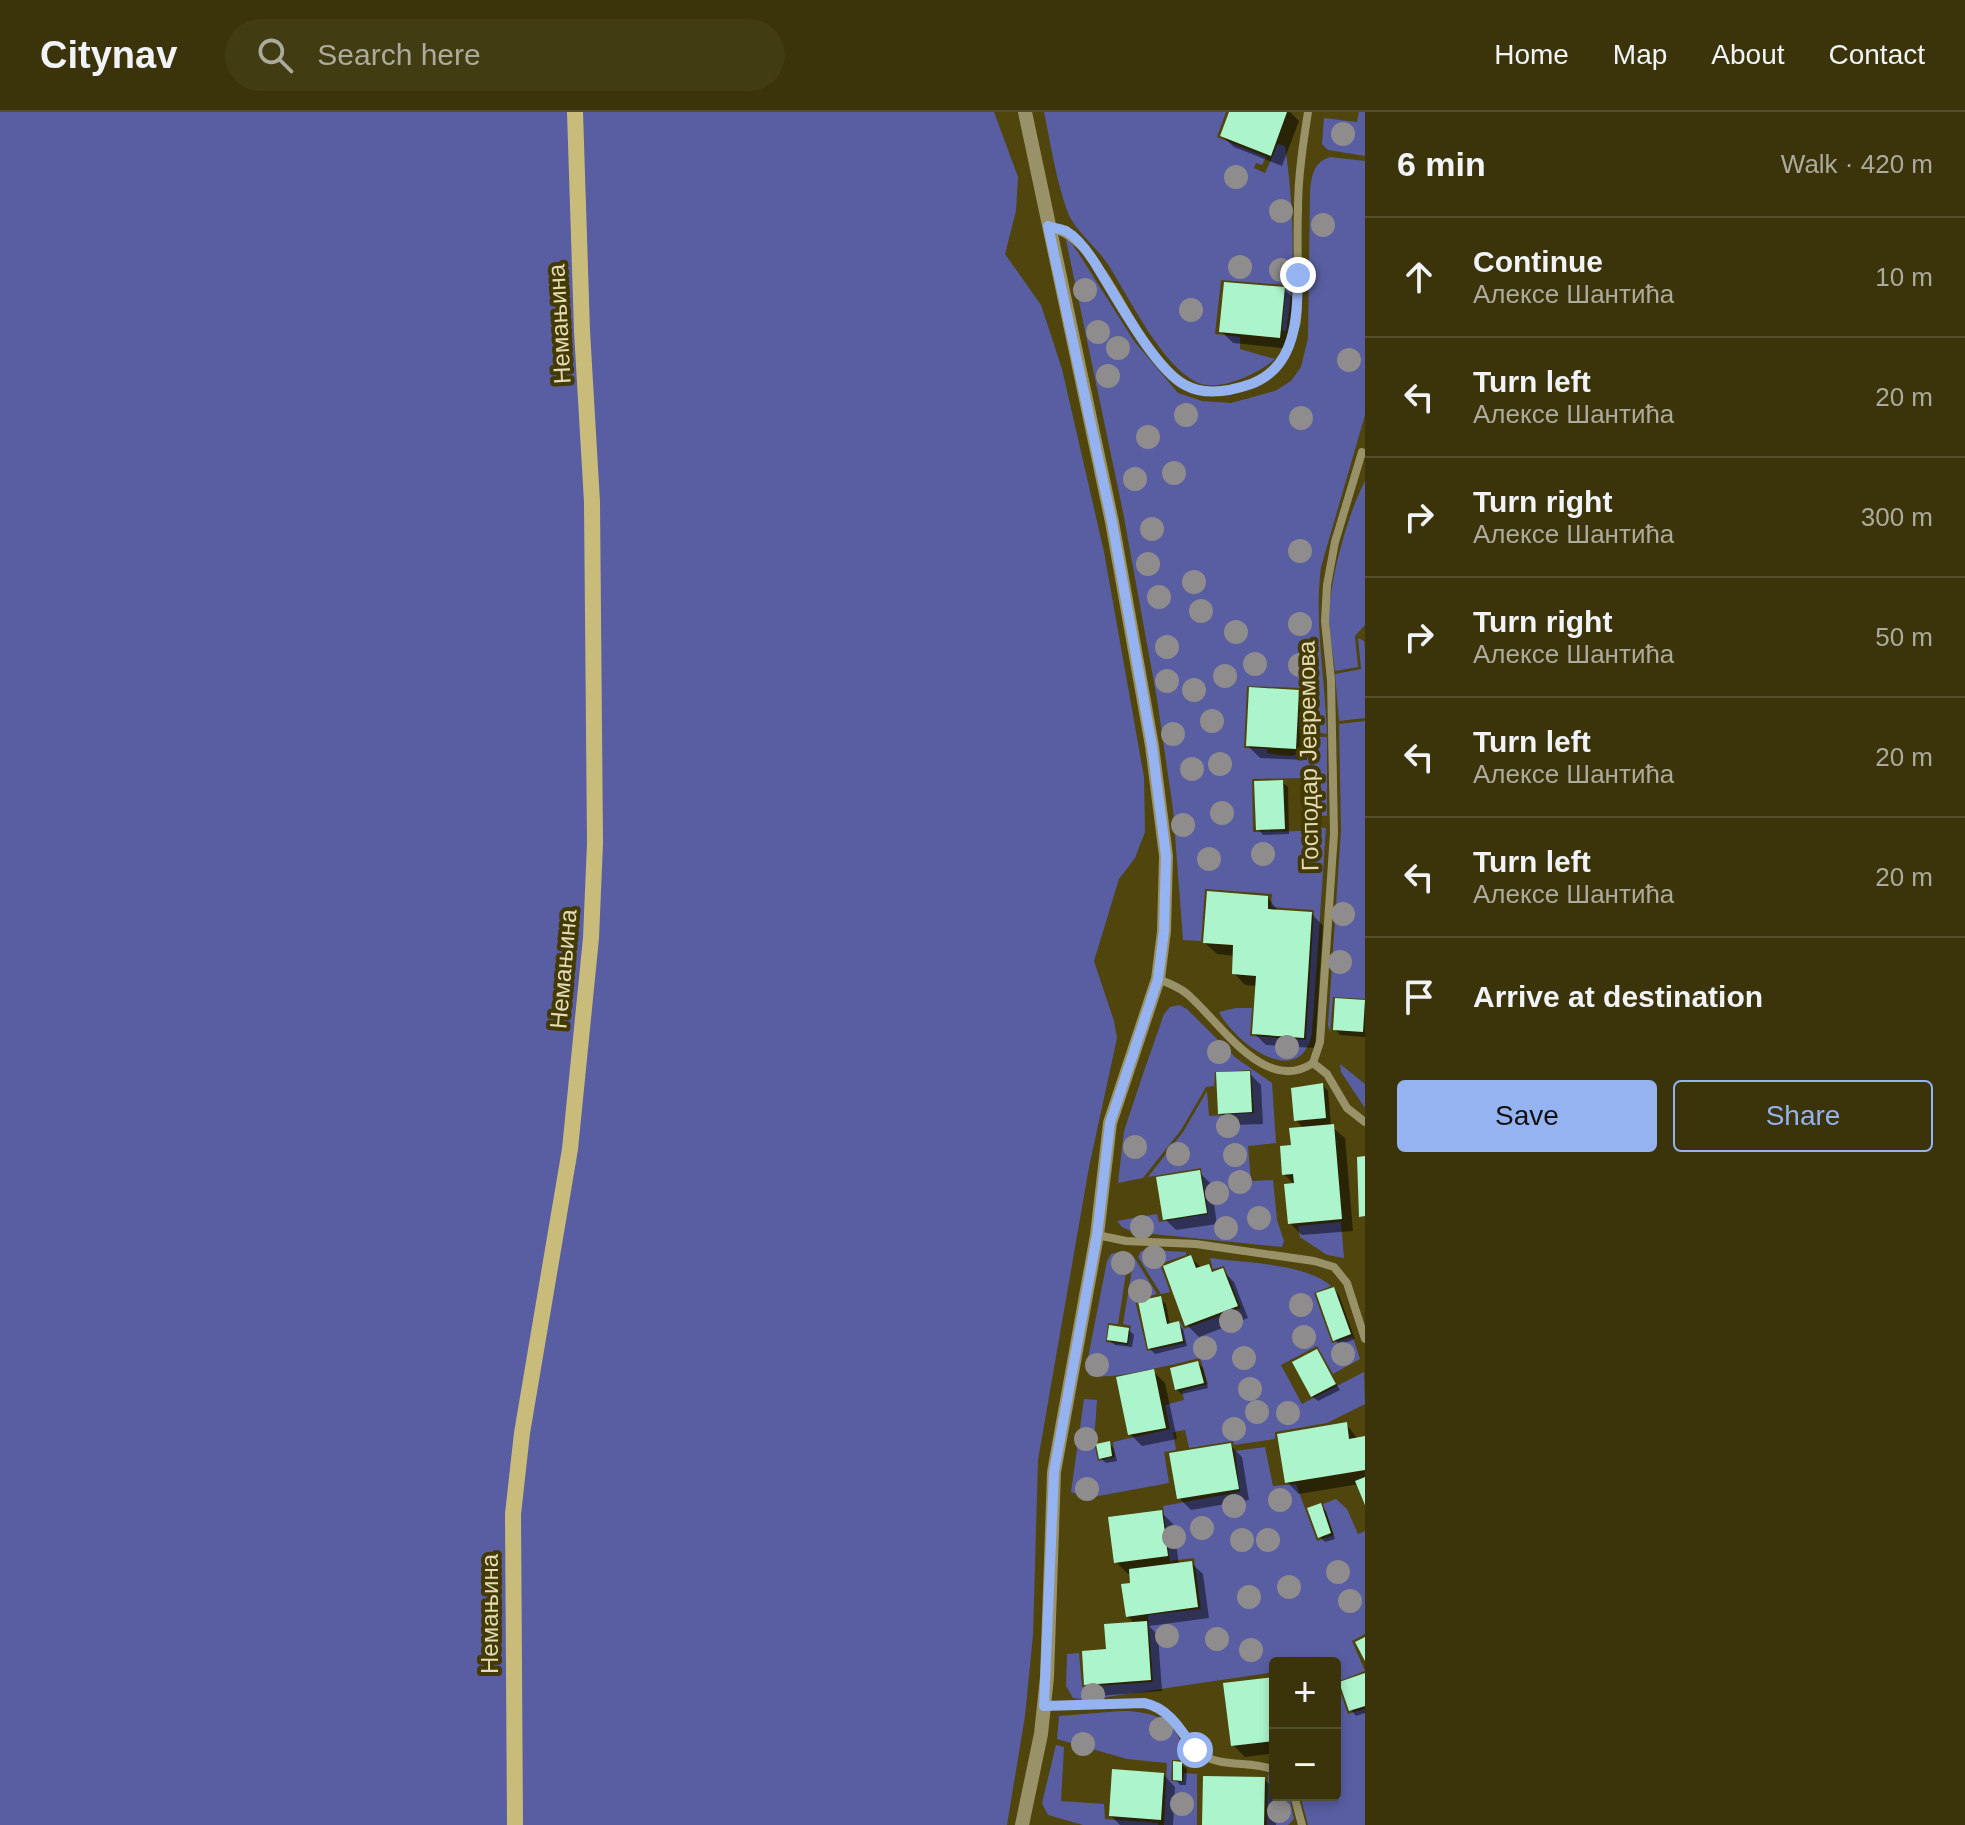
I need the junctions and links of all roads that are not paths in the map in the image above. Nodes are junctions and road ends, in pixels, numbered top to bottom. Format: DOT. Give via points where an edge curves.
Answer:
graph roads {
  1 [pos="575,112"];
  2 [pos="1025,112"];
  3 [pos="1308,112"];
  4 [pos="1048,226"];
  5 [pos="1362,452"];
  6 [pos="1158,979"];
  7 [pos="1313,1063"];
  8 [pos="1365,1122"];
  9 [pos="1097,1235"];
  10 [pos="1365,1339"];
  11 [pos="1044,1706"];
  12 [pos="1269,1769"];
  13 [pos="1296,1801"];
  14 [pos="515,1825"];
  15 [pos="1022,1825"];
  16 [pos="1302,1825"];
  1 -- 14 [label="main road, Немањина" via="592,502 595,843 570,1149 513,1514"];
  2 -- 4 [label="street"];
  3 -- 4 [label="street" via="1298,206 1297,322 1283,360 1260,381 1232,391 1184,385 1137,330 1079,242"];
  4 -- 6 [label="street" via="1112,522 1152,746 1166,856"];
  5 -- 7 [label="street, Господар Јевремова" via="1327,585 1334,833 1320,1042"];
  6 -- 7 [label="street" via="1186,994 1266,1066 1291,1072"];
  6 -- 9 [label="street" via="1110,1123"];
  7 -- 8 [label="street" via="1327,1074 1347,1108"];
  9 -- 10 [label="street" via="1196,1244 1334,1267 1347,1283"];
  9 -- 11 [label="street" via="1054,1472"];
  11 -- 12 [label="street" via="1157,1705 1207,1758"];
  11 -- 15 [label="street"];
  13 -- 16 [label="street"];
}
